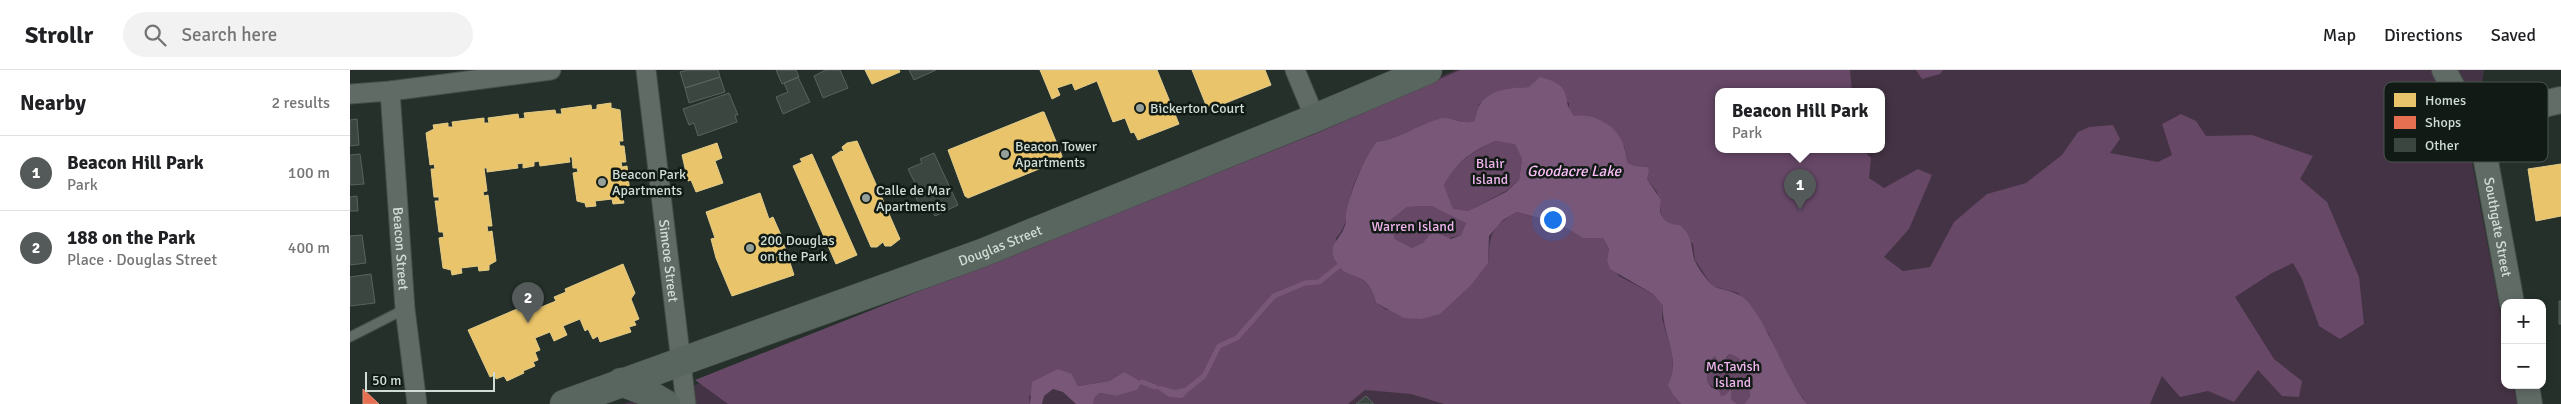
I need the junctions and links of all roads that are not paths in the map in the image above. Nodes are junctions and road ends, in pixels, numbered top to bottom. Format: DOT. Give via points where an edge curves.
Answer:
graph roads {
  1 [pos="551,70"];
  2 [pos="646,70"];
  3 [pos="1295,70"];
  4 [pos="1428,70"];
  5 [pos="2444,70"];
  6 [pos="2450,82"];
  7 [pos="390,91"];
  8 [pos="350,94"];
  9 [pos="2561,100"];
  10 [pos="2548,103"];
  11 [pos="1315,118"];
  12 [pos="2486,162"];
  13 [pos="2511,299"];
  14 [pos="405,309"];
  15 [pos="350,338"];
  16 [pos="680,363"];
  17 [pos="621,382"];
  18 [pos="2528,389"];
  19 [pos="417,404"];
  20 [pos="564,404"];
  21 [pos="666,404"];
  22 [pos="686,404"];
  23 [pos="2530,404"];
  1 -- 7 [label="street"];
  2 -- 16 [label="street, Simcoe Street"];
  3 -- 11 [label="street"];
  4 -- 11 [label="main road, Douglas Street"];
  5 -- 6 [label="street, Southgate Street"];
  7 -- 8 [label="street"];
  7 -- 14 [label="street, Beacon Street"];
  9 -- 10 [label="main road"];
  11 -- 16 [label="main road, Douglas Street" via="982,253"];
  12 -- 13 [label="street, Southgate Street"];
  14 -- 15 [label="lane"];
  14 -- 19 [label="street, Beacon Street"];
  16 -- 17 [label="main road, Douglas Street"];
  16 -- 22 [label="street, Simcoe Street"];
  17 -- 20 [label="main road, Douglas Street"];
  17 -- 21 [label="main road"];
  18 -- 23 [label="street"];
}
